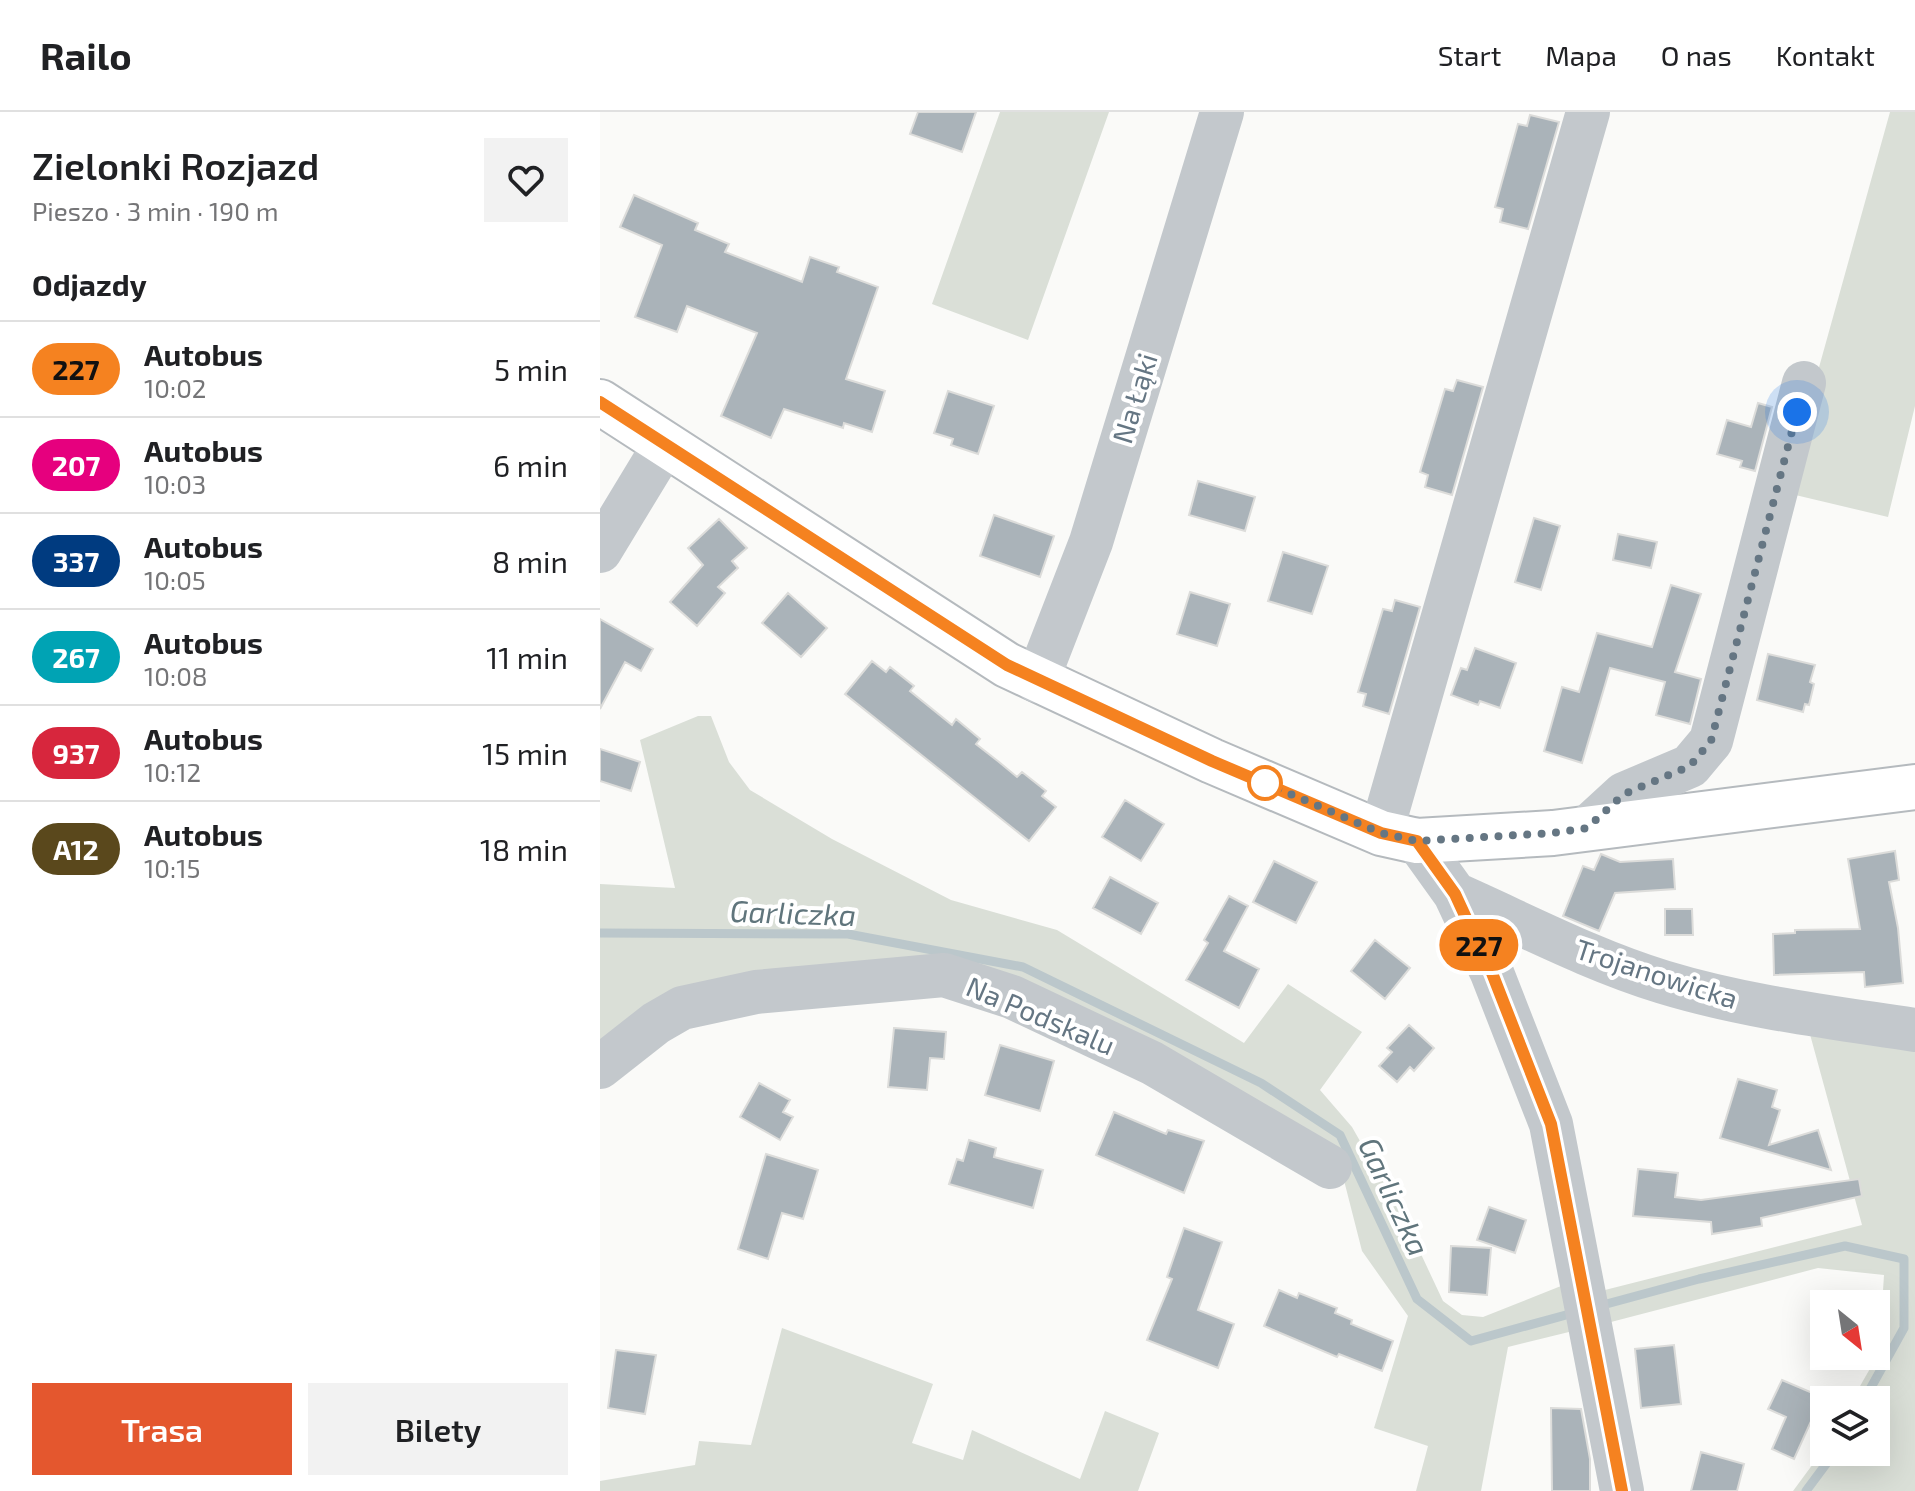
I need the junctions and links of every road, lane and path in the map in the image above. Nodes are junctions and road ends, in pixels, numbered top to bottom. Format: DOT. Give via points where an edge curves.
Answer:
graph roads {
  1 [pos="1222,112"];
  2 [pos="1588,112"];
  3 [pos="1804,383"];
  4 [pos="600,402"];
  5 [pos="665,444"];
  6 [pos="600,551"];
  7 [pos="1037,681"];
  8 [pos="1915,787"];
  9 [pos="1587,828"];
  10 [pos="1399,837"];
  11 [pos="1455,894"];
  12 [pos="1915,1030"];
  13 [pos="600,1067"];
  14 [pos="1330,1167"];
  15 [pos="1622,1491"];
  1 -- 7 [label="street, Na Łąki" via="1091,542"];
  2 -- 10 [label="street"];
  3 -- 9 [label="street" via="1711,741 1690,766 1624,794"];
  4 -- 5 [label="main road"];
  5 -- 6 [label="street"];
  5 -- 7 [label="main road"];
  7 -- 10 [label="main road" via="1212,761"];
  8 -- 9 [label="main road"];
  9 -- 10 [label="main road"];
  10 -- 11 [label="street"];
  11 -- 12 [label="street, Trojanowicka" via="1660,981 1738,1003"];
  11 -- 15 [label="street" via="1551,1124"];
  13 -- 14 [label="street, Na Podskalu" via="682,1008 756,992 944,975 1012,997 1152,1063"];
}
